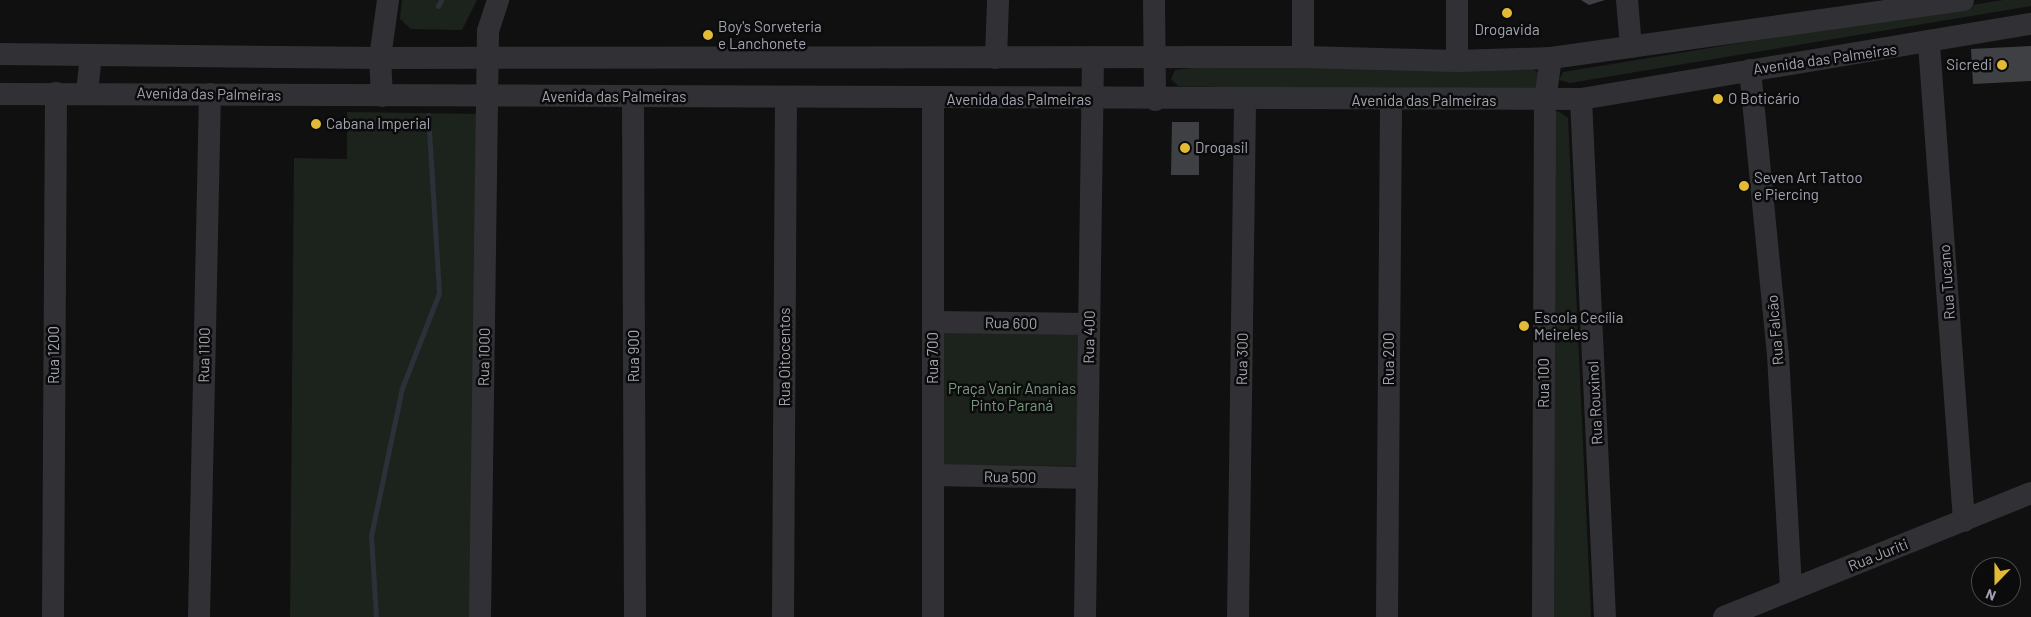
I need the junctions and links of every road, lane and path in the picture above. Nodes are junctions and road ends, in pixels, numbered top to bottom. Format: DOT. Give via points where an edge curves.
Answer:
graph roads {
  1 [pos="388,0"];
  2 [pos="498,0"];
  3 [pos="998,0"];
  4 [pos="1154,0"];
  5 [pos="1304,0"];
  6 [pos="1457,0"];
  7 [pos="1626,0"];
  8 [pos="1962,0"];
  9 [pos="1852,8"];
  10 [pos="2031,24"];
  11 [pos="1929,44"];
  12 [pos="1632,47"];
  13 [pos="0,54"];
  14 [pos="91,55"];
  15 [pos="487,57"];
  16 [pos="1093,57"];
  17 [pos="1303,57"];
  18 [pos="380,58"];
  19 [pos="996,58"];
  20 [pos="1155,58"];
  21 [pos="1551,58"];
  22 [pos="1457,61"];
  23 [pos="1750,70"];
  24 [pos="56,93"];
  25 [pos="87,93"];
  26 [pos="0,94"];
  27 [pos="210,94"];
  28 [pos="382,96"];
  29 [pos="487,96"];
  30 [pos="633,96"];
  31 [pos="786,98"];
  32 [pos="1582,99"];
  33 [pos="933,100"];
  34 [pos="1092,100"];
  35 [pos="1155,100"];
  36 [pos="1546,100"];
  37 [pos="1245,101"];
  38 [pos="1391,102"];
  39 [pos="933,322"];
  40 [pos="1089,324"];
  41 [pos="933,475"];
  42 [pos="1087,478"];
  43 [pos="2031,493"];
  44 [pos="1964,521"];
  45 [pos="1791,590"];
  46 [pos="53,617"];
  47 [pos="199,617"];
  48 [pos="480,617"];
  49 [pos="635,617"];
  50 [pos="783,617"];
  51 [pos="933,617"];
  52 [pos="1085,617"];
  53 [pos="1238,617"];
  54 [pos="1387,617"];
  55 [pos="1543,617"];
  56 [pos="1605,617"];
  57 [pos="1724,617"];
  1 -- 18 [label="street"];
  2 -- 15 [label="street, Rua 1000" via="488,31"];
  3 -- 19 [label="street"];
  4 -- 20 [label="street"];
  5 -- 17 [label="street"];
  6 -- 22 [label="street"];
  7 -- 12 [label="street"];
  8 -- 9 [label="street"];
  9 -- 12 [label="street"];
  10 -- 11 [label="street, Avenida das Palmeiras"];
  11 -- 23 [label="street, Avenida das Palmeiras"];
  11 -- 44 [label="street, Rua Tucano"];
  12 -- 21 [label="street"];
  13 -- 14 [label="street"];
  14 -- 18 [label="street"];
  14 -- 25 [label="street"];
  15 -- 18 [label="street"];
  15 -- 19 [label="street"];
  15 -- 29 [label="street, Rua 1000"];
  16 -- 19 [label="street"];
  16 -- 20 [label="street"];
  16 -- 34 [label="street, Rua 400"];
  17 -- 20 [label="street"];
  17 -- 22 [label="street"];
  18 -- 28 [label="street"];
  20 -- 35 [label="street"];
  21 -- 22 [label="street"];
  21 -- 36 [label="street, Rua 100"];
  23 -- 32 [label="street, Avenida das Palmeiras"];
  23 -- 45 [label="street, Rua Falcão" via="1778,355"];
  24 -- 25 [label="street, Avenida das Palmeiras"];
  24 -- 26 [label="street, Avenida das Palmeiras"];
  24 -- 46 [label="street, Rua 1200"];
  25 -- 27 [label="street, Avenida das Palmeiras"];
  27 -- 28 [label="street, Avenida das Palmeiras"];
  27 -- 47 [label="street, Rua 1100"];
  28 -- 29 [label="street, Avenida das Palmeiras"];
  29 -- 30 [label="street, Avenida das Palmeiras"];
  29 -- 48 [label="street, Rua 1000"];
  30 -- 31 [label="street, Avenida das Palmeiras"];
  30 -- 49 [label="street, Rua 900"];
  31 -- 33 [label="street, Avenida das Palmeiras"];
  31 -- 50 [label="street, Rua Oitocentos"];
  32 -- 36 [label="street, Avenida das Palmeiras"];
  32 -- 56 [label="street, Rua Rouxinol"];
  33 -- 34 [label="street, Avenida das Palmeiras"];
  33 -- 39 [label="street, Rua 700"];
  34 -- 35 [label="street, Avenida das Palmeiras"];
  34 -- 40 [label="street, Rua 400"];
  35 -- 37 [label="street, Avenida das Palmeiras"];
  36 -- 38 [label="street, Avenida das Palmeiras"];
  36 -- 55 [label="street, Rua 100"];
  37 -- 38 [label="street, Avenida das Palmeiras"];
  37 -- 53 [label="street, Rua 300"];
  38 -- 54 [label="street, Rua 200"];
  39 -- 40 [label="street, Rua 600"];
  39 -- 41 [label="street, Rua 700"];
  40 -- 42 [label="street, Rua 400"];
  41 -- 42 [label="street, Rua 500"];
  41 -- 51 [label="street, Rua 700"];
  42 -- 52 [label="street, Rua 400"];
  43 -- 44 [label="street, Rua Juriti"];
  44 -- 45 [label="street, Rua Juriti"];
  45 -- 57 [label="street, Rua Juriti"];
}
